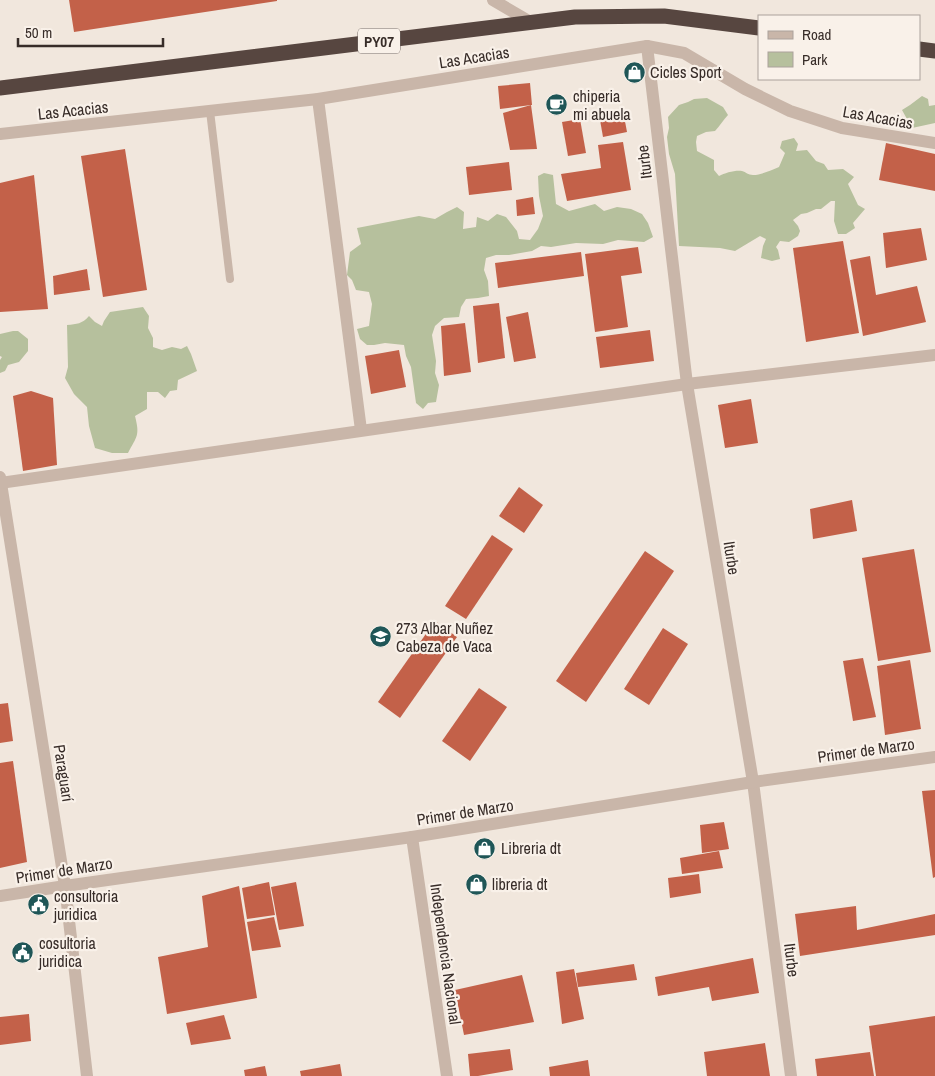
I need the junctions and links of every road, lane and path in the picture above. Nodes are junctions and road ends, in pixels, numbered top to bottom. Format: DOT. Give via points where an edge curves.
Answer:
graph roads {
  1 [pos="493,0"];
  2 [pos="532,23"];
  3 [pos="758,28"];
  4 [pos="647,46"];
  5 [pos="0,88"];
  6 [pos="318,99"];
  7 [pos="210,111"];
  8 [pos="0,134"];
  9 [pos="935,142"];
  10 [pos="230,279"];
  11 [pos="935,356"];
  12 [pos="687,384"];
  13 [pos="361,430"];
  14 [pos="0,481"];
  15 [pos="935,757"];
  16 [pos="752,782"];
  17 [pos="412,837"];
  18 [pos="66,886"];
  19 [pos="0,896"];
  20 [pos="87,1076"];
  21 [pos="447,1076"];
  22 [pos="791,1076"];
  1 -- 2 [label="street"];
  2 -- 3 [label="highway, PY07" via="575,17 664,16"];
  2 -- 5 [label="highway, PY07"];
  4 -- 6 [label="street, Las Acacias"];
  4 -- 9 [label="street, Las Acacias" via="684,53 790,111 842,128"];
  4 -- 12 [label="street, Iturbe"];
  6 -- 7 [label="street, Las Acacias"];
  6 -- 13 [label="street"];
  7 -- 8 [label="street, Las Acacias"];
  7 -- 10 [label="lane"];
  11 -- 12 [label="street"];
  12 -- 13 [label="street"];
  12 -- 16 [label="street, Iturbe"];
  13 -- 14 [label="street"];
  14 -- 18 [label="street, Paraguarí"];
  15 -- 16 [label="street, Primer de Marzo"];
  16 -- 17 [label="street, Primer de Marzo"];
  16 -- 22 [label="street, Iturbe"];
  17 -- 18 [label="street, Primer de Marzo"];
  17 -- 21 [label="street, Independencia Nacional"];
  18 -- 19 [label="street, Primer de Marzo"];
  18 -- 20 [label="street, Paraguarí"];
}
